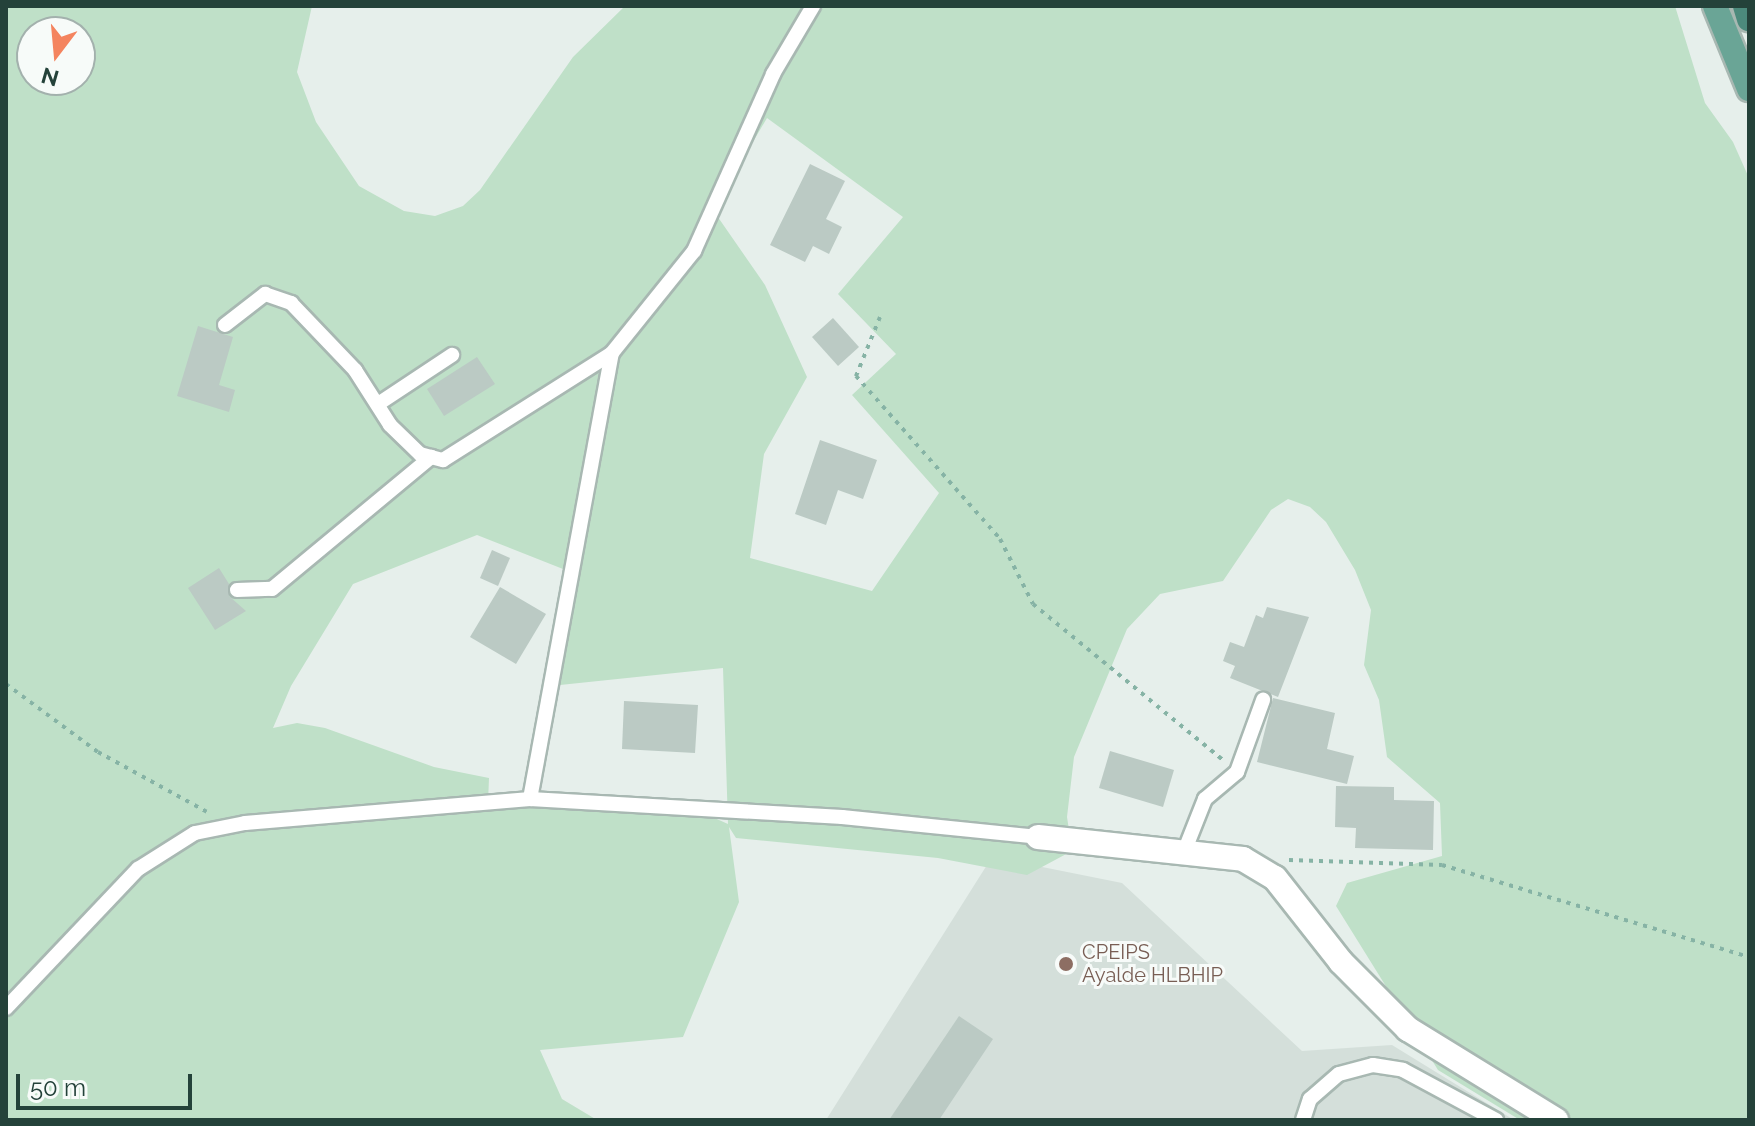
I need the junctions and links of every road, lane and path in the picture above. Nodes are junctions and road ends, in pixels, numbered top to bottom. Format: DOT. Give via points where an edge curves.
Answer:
graph roads {
  1 [pos="813,6"];
  2 [pos="1715,6"];
  3 [pos="1745,6"];
  4 [pos="1749,19"];
  5 [pos="1749,89"];
  6 [pos="880,317"];
  7 [pos="225,325"];
  8 [pos="612,353"];
  9 [pos="452,355"];
  10 [pos="378,404"];
  11 [pos="431,457"];
  12 [pos="237,590"];
  13 [pos="6,684"];
  14 [pos="1263,700"];
  15 [pos="1237,772"];
  16 [pos="530,799"];
  17 [pos="234,826"];
  18 [pos="1038,837"];
  19 [pos="1184,852"];
  20 [pos="1243,859"];
  21 [pos="1749,957"];
  22 [pos="6,1008"];
  23 [pos="1303,1120"];
  24 [pos="1496,1120"];
  25 [pos="1556,1120"];
  1 -- 8 [label="lane" via="773,74 694,251"];
  2 -- 5 [label="main road"];
  3 -- 4 [label="highway"];
  6 -- 15 [label="path" via="856,376 1000,539 1033,604"];
  7 -- 10 [label="lane" via="265,294 291,303 321,330"];
  8 -- 11 [label="lane" via="443,460"];
  8 -- 16 [label="lane"];
  9 -- 10 [label="lane"];
  10 -- 11 [label="lane" via="420,454"];
  11 -- 12 [label="lane" via="272,589"];
  13 -- 17 [label="path" via="98,752"];
  14 -- 15 [label="lane"];
  15 -- 19 [label="lane" via="1205,799"];
  16 -- 17 [label="lane"];
  16 -- 18 [label="lane" via="842,817"];
  17 -- 22 [label="lane" via="195,833 138,869"];
  18 -- 19 [label="street"];
  19 -- 20 [label="street"];
  20 -- 21 [label="path" via="1442,865"];
  20 -- 25 [label="street" via="1275,878 1341,962 1408,1029"];
  23 -- 24 [label="lane" via="1310,1099 1339,1074 1373,1065 1417,1076"];
}
